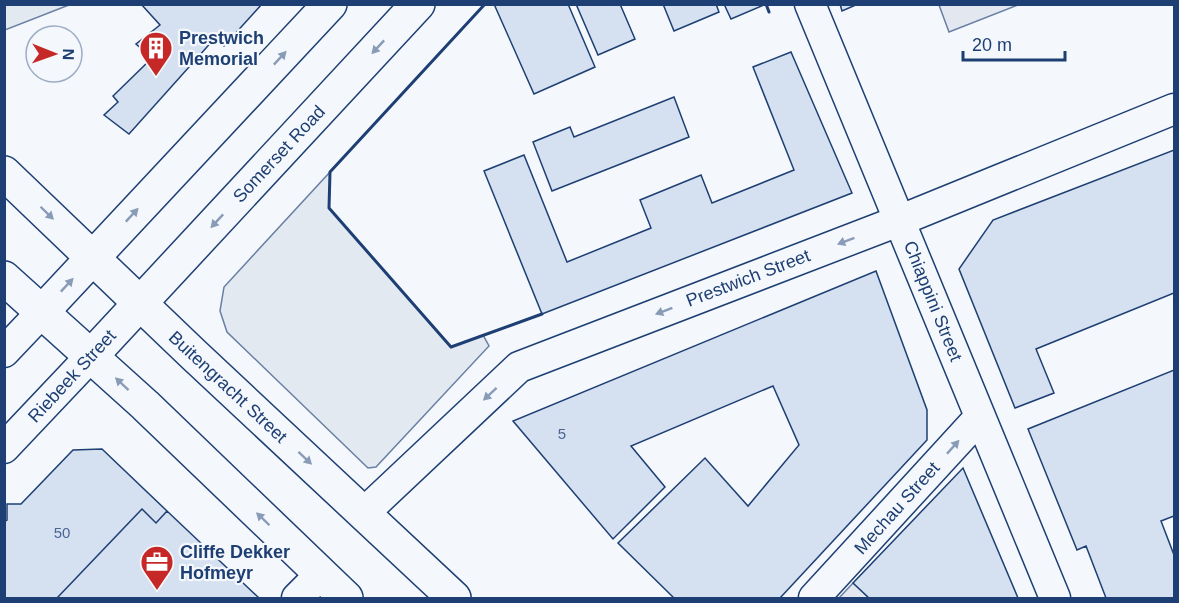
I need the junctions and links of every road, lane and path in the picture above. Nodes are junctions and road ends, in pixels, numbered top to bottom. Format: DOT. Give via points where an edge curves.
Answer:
graph roads {
  1 [pos="330,4"];
  2 [pos="418,4"];
  3 [pos="810,4"];
  4 [pos="1174,109"];
  5 [pos="4,173"];
  6 [pos="900,220"];
  7 [pos="92,258"];
  8 [pos="4,278"];
  9 [pos="140,303"];
  10 [pos="42,312"];
  11 [pos="4,352"];
  12 [pos="92,355"];
  13 [pos="979,418"];
  14 [pos="4,448"];
  15 [pos="364,513"];
  16 [pos="321,574"];
  17 [pos="297,598"];
  18 [pos="345,598"];
  19 [pos="454,598"];
  20 [pos="814,598"];
  21 [pos="1055,598"];
  7 -- 1 [label="main road, one-way"];
  2 -- 9 [label="main road, Somerset Road, one-way"];
  3 -- 6 [label="street, Chiappini Street"];
  4 -- 6 [label="street, Prestwich Street"];
  5 -- 7 [label="main road, Buitengracht Street, one-way"];
  6 -- 13 [label="street, Chiappini Street"];
  6 -- 15 [label="street, Prestwich Street, one-way" via="519,367"];
  7 -- 9 [label="main road, Buitengracht Street"];
  10 -- 7 [label="main road, one-way"];
  8 -- 10 [label="main road"];
  9 -- 12 [label="main road, Riebeek Street"];
  9 -- 15 [label="main road, Buitengracht Street, one-way"];
  10 -- 11 [label="street"];
  10 -- 12 [label="main road"];
  12 -- 14 [label="street, Riebeek Street"];
  16 -- 12 [label="main road, one-way"];
  20 -- 13 [label="street, Mechau Street, one-way"];
  13 -- 21 [label="street, Chiappini Street"];
  15 -- 19 [label="main road, Buitengracht Street"];
  16 -- 17 [label="street"];
  16 -- 18 [label="main road"];
}
